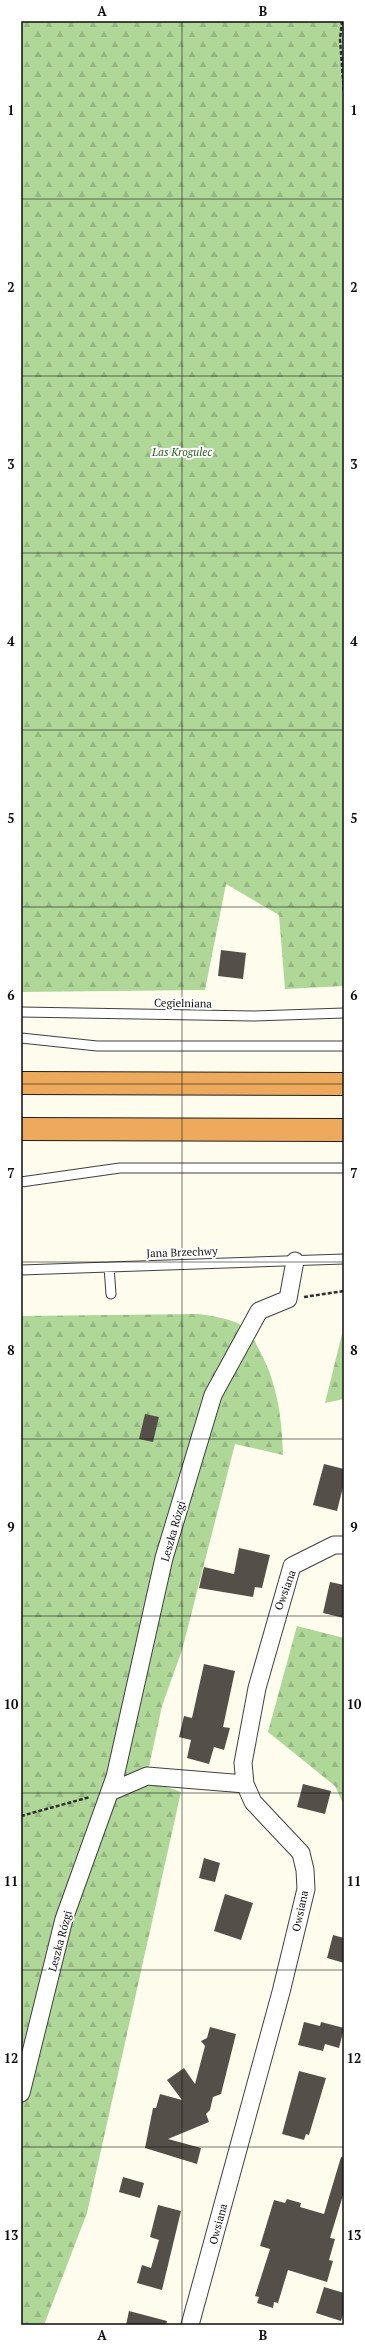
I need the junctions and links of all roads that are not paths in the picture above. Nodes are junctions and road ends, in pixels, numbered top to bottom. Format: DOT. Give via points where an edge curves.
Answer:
graph roads {
  1 [pos="21,1012"];
  2 [pos="344,1013"];
  3 [pos="21,1038"];
  4 [pos="344,1046"];
  5 [pos="21,1083"];
  6 [pos="344,1084"];
  7 [pos="21,1128"];
  8 [pos="157,1129"];
  9 [pos="344,1130"];
  10 [pos="21,1143"];
  11 [pos="344,1168"];
  12 [pos="21,1182"];
  13 [pos="344,1259"];
  14 [pos="295,1261"];
  15 [pos="109,1267"];
  16 [pos="21,1270"];
  17 [pos="111,1294"];
  18 [pos="344,1545"];
  19 [pos="245,1784"];
  20 [pos="110,1792"];
  21 [pos="21,2093"];
  22 [pos="190,2325"];
  1 -- 2 [label="lane, Cegielniana" via="254,1016"];
  3 -- 4 [label="lane" via="96,1046"];
  5 -- 6 [label="highway"];
  7 -- 8 [label="highway"];
  8 -- 9 [label="highway"];
  8 -- 10 [label="highway"];
  11 -- 12 [label="lane" via="120,1168"];
  13 -- 14 [label="lane, Jana Brzechwy"];
  14 -- 15 [label="lane, Jana Brzechwy"];
  14 -- 20 [label="street, Leszka Rózgi" via="288,1299 259,1311 213,1395 164,1558 146,1646"];
  15 -- 16 [label="lane, Jana Brzechwy"];
  15 -- 17 [label="lane"];
  18 -- 19 [label="street, Owsiana" via="334,1545 292,1566 257,1688 243,1762"];
  19 -- 20 [label="street" via="147,1776"];
  19 -- 22 [label="street, Owsiana" via="253,1802 301,1853 306,1889 281,1992"];
  20 -- 21 [label="street, Leszka Rózgi" via="64,1919"];
}
